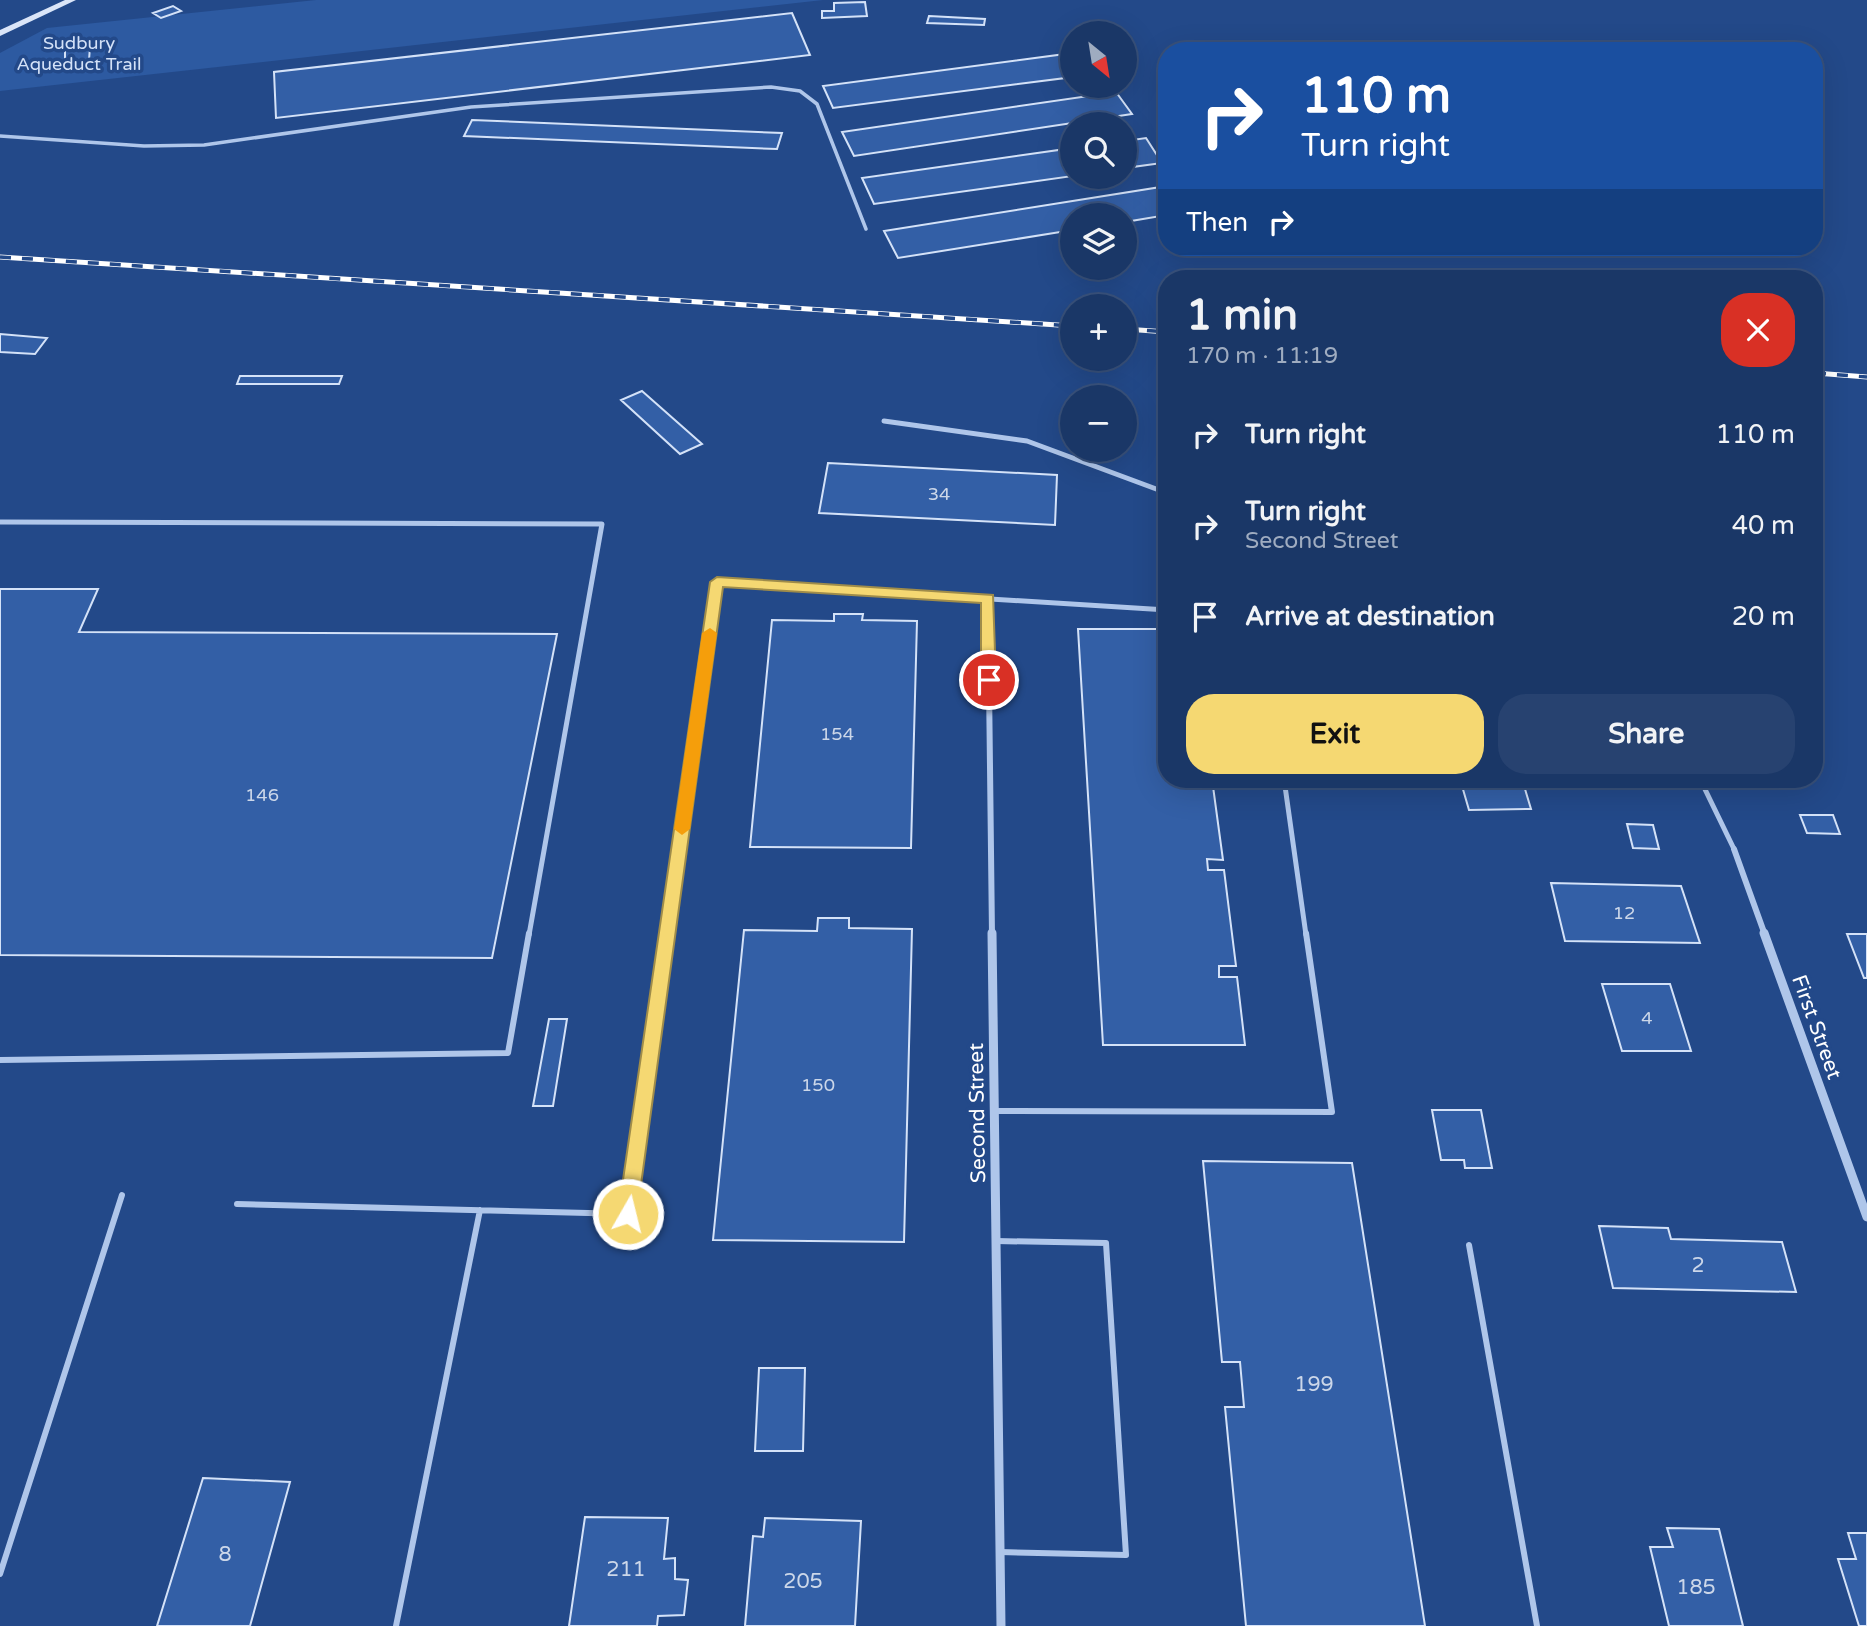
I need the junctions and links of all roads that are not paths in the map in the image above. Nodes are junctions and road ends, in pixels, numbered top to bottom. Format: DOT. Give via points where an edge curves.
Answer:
graph roads {
  1 [pos="72,0"];
  2 [pos="0,33"];
  3 [pos="0,136"];
  4 [pos="866,229"];
  5 [pos="884,421"];
  6 [pos="1158,490"];
  7 [pos="0,522"];
  8 [pos="988,599"];
  9 [pos="1158,609"];
  10 [pos="1285,788"];
  11 [pos="1704,788"];
  12 [pos="1734,849"];
  13 [pos="0,1060"];
  14 [pos="994,1111"];
  15 [pos="122,1195"];
  16 [pos="237,1204"];
  17 [pos="480,1210"];
  18 [pos="1867,1217"];
  19 [pos="996,1241"];
  20 [pos="1469,1245"];
  21 [pos="1000,1552"];
  22 [pos="0,1574"];
  23 [pos="396,1626"];
  24 [pos="1001,1626"];
  25 [pos="1537,1626"];
  1 -- 2 [label="street"];
  3 -- 4 [label="lane" via="144,146 204,145 471,107 771,87 800,91 817,104"];
  5 -- 6 [label="lane" via="1027,441"];
  7 -- 13 [label="lane" via="602,524 508,1054"];
  8 -- 9 [label="lane"];
  8 -- 14 [label="street, Second Street"];
  8 -- 17 [label="lane" via="717,582 628,1214"];
  10 -- 14 [label="lane" via="1332,1112"];
  11 -- 12 [label="lane"];
  12 -- 18 [label="street, First Street"];
  14 -- 19 [label="street, Second Street"];
  15 -- 22 [label="lane"];
  16 -- 17 [label="lane"];
  17 -- 23 [label="lane"];
  19 -- 21 [label="street, Second Street"];
  19 -- 21 [label="lane" via="1106,1243 1126,1555"];
  20 -- 25 [label="lane"];
  21 -- 24 [label="street, Second Street"];
}
